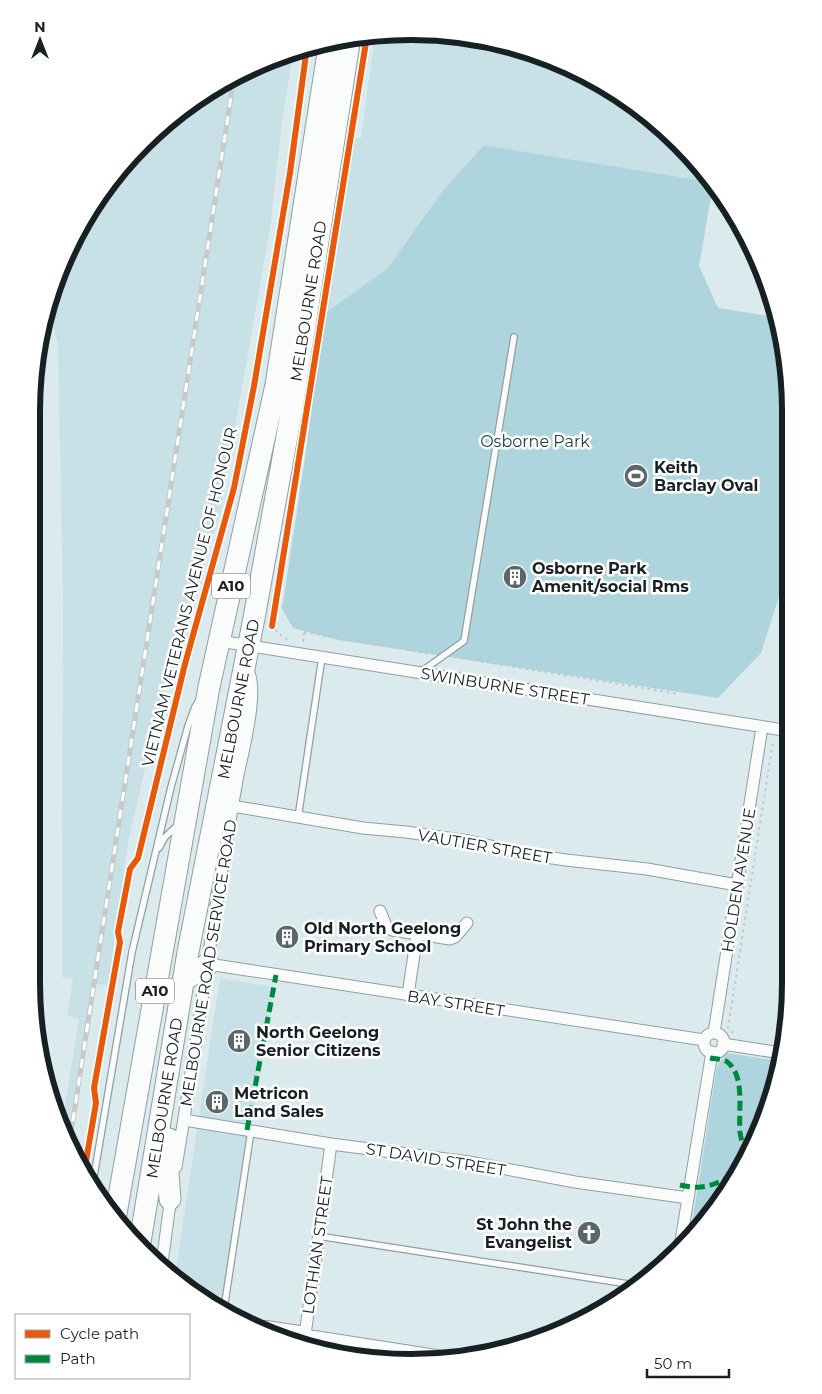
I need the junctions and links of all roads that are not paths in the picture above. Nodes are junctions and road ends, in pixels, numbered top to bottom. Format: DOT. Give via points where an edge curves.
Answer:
graph roads {
  1 [pos="349,45"];
  2 [pos="328,50"];
  3 [pos="514,337"];
  4 [pos="219,641"];
  5 [pos="246,655"];
  6 [pos="322,657"];
  7 [pos="420,672"];
  8 [pos="209,688"];
  9 [pos="762,727"];
  10 [pos="782,730"];
  11 [pos="232,806"];
  12 [pos="298,818"];
  13 [pos="185,819"];
  14 [pos="154,859"];
  15 [pos="737,884"];
  16 [pos="380,911"];
  17 [pos="467,923"];
  18 [pos="418,934"];
  19 [pos="188,952"];
  20 [pos="208,964"];
  21 [pos="183,981"];
  22 [pos="408,995"];
  23 [pos="179,1004"];
  24 [pos="714,1033"];
  25 [pos="704,1040"];
  26 [pos="723,1044"];
  27 [pos="712,1052"];
  28 [pos="775,1052"];
  29 [pos="143,1059"];
  30 [pos="184,1120"];
  31 [pos="251,1130"];
  32 [pos="331,1144"];
  33 [pos="94,1175"];
  34 [pos="688,1198"];
  35 [pos="170,1199"];
  36 [pos="117,1209"];
  37 [pos="317,1236"];
  38 [pos="682,1236"];
  39 [pos="141,1237"];
  40 [pos="163,1259"];
  41 [pos="627,1284"];
  42 [pos="225,1304"];
  43 [pos="304,1338"];
  44 [pos="318,1342"];
  45 [pos="417,1354"];
  1 -- 5 [label="highway, MELBOURNE ROAD / A10" via="292,406"];
  2 -- 4 [label="highway, MELBOURNE ROAD / A10" via="276,385"];
  3 -- 7 [label="lane" via="464,641"];
  4 -- 5 [label="street, SWINBURNE STREET"];
  4 -- 8 [label="highway, MELBOURNE ROAD / A10"];
  5 -- 6 [label="street, SWINBURNE STREET"];
  5 -- 11 [label="street, MELBOURNE ROAD SERVICE ROAD" via="252,690"];
  5 -- 19 [label="highway, MELBOURNE ROAD / A10"];
  6 -- 7 [label="street, SWINBURNE STREET"];
  6 -- 12 [label="lane"];
  7 -- 9 [label="street, SWINBURNE STREET"];
  8 -- 13 [label="highway, MELBOURNE ROAD / A10"];
  8 -- 14 [label="lane" via="195,707 188,726"];
  9 -- 10 [label="street, SWINBURNE STREET"];
  9 -- 15 [label="street, HOLDEN AVENUE"];
  11 -- 12 [label="street, VAUTIER STREET"];
  11 -- 20 [label="street, MELBOURNE ROAD SERVICE ROAD"];
  12 -- 15 [label="street, VAUTIER STREET"];
  13 -- 14 [label="lane" via="165,837"];
  13 -- 29 [label="highway, MELBOURNE ROAD / A10"];
  14 -- 33 [label="lane" via="130,962"];
  15 -- 24 [label="street, HOLDEN AVENUE"];
  16 -- 18 [label="street" via="386,926 392,930"];
  17 -- 18 [label="street" via="450,939"];
  18 -- 22 [label="street"];
  19 -- 21 [label="highway, MELBOURNE ROAD / A10"];
  19 -- 29 [label="highway" via="178,951 173,956 159,1027"];
  20 -- 21 [label="highway"];
  20 -- 22 [label="street, BAY STREET"];
  20 -- 30 [label="street, MELBOURNE ROAD SERVICE ROAD"];
  21 -- 23 [label="highway, MELBOURNE ROAD / A10"];
  22 -- 25 [label="street, BAY STREET"];
  23 -- 35 [label="highway" via="167,1160"];
  23 -- 39 [label="highway, MELBOURNE ROAD / A10"];
  24 -- 25 [label="street"];
  24 -- 26 [label="street" via="720,1035"];
  25 -- 27 [label="street" via="705,1048"];
  26 -- 27 [label="street" via="718,1051"];
  26 -- 28 [label="street"];
  27 -- 34 [label="street"];
  29 -- 36 [label="highway, MELBOURNE ROAD / A10"];
  30 -- 31 [label="street, ST DAVID STREET"];
  30 -- 35 [label="street, MELBOURNE ROAD SERVICE ROAD"];
  31 -- 32 [label="street, ST DAVID STREET"];
  31 -- 42 [label="lane"];
  32 -- 34 [label="street, ST DAVID STREET" via="469,1162 575,1182"];
  32 -- 37 [label="street, LOTHIAN STREET"];
  34 -- 38 [label="street"];
  35 -- 40 [label="street, MELBOURNE ROAD SERVICE ROAD"];
  37 -- 41 [label="lane"];
  37 -- 43 [label="street, LOTHIAN STREET"];
  44 -- 45 [label="street"];
}
